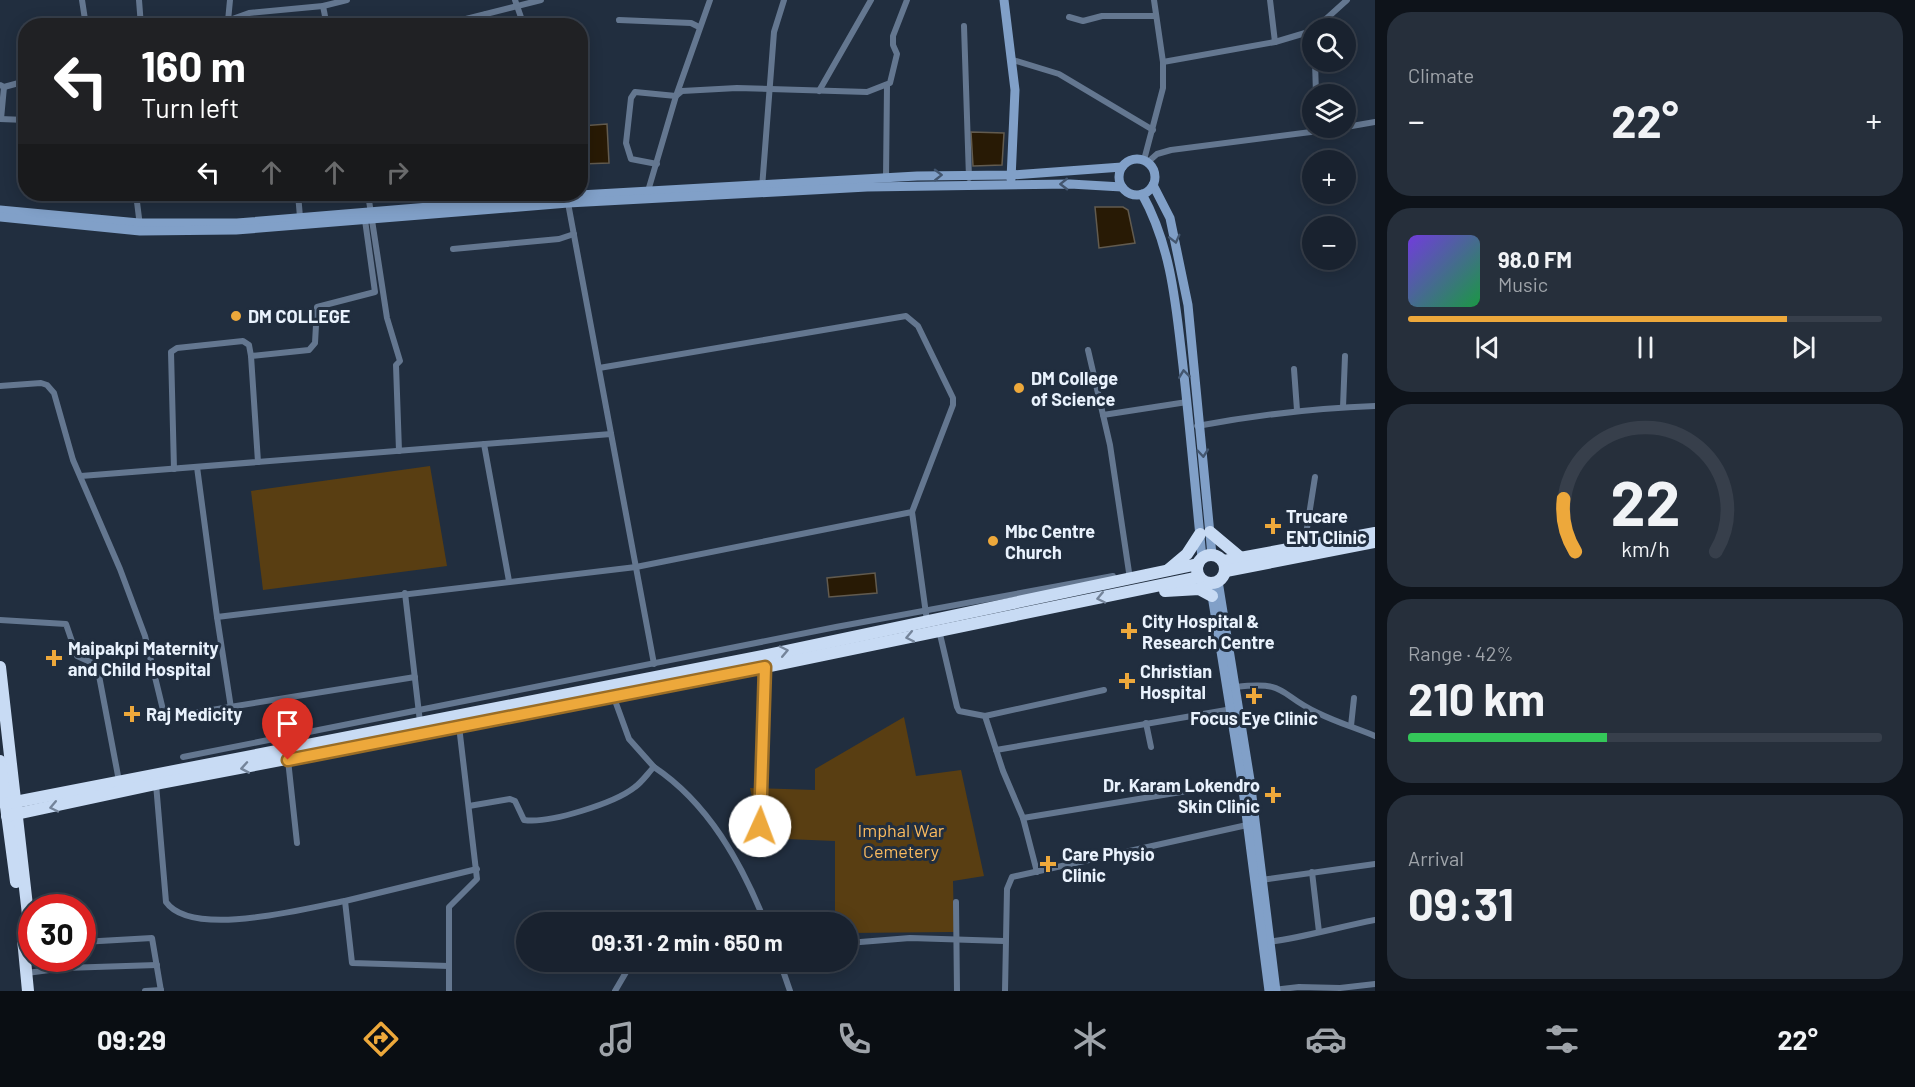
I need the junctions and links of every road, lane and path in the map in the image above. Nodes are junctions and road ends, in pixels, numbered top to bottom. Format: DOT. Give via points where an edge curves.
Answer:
graph roads {
  1 [pos="82,0"];
  2 [pos="139,0"];
  3 [pos="230,0"];
  4 [pos="347,0"];
  5 [pos="515,0"];
  6 [pos="541,0"];
  7 [pos="710,0"];
  8 [pos="784,0"];
  9 [pos="871,0"];
  10 [pos="907,0"];
  11 [pos="1004,0"];
  12 [pos="1154,0"];
  13 [pos="1270,0"];
  14 [pos="1347,0"];
  15 [pos="323,6"];
  16 [pos="517,8"];
  17 [pos="486,14"];
  18 [pos="1156,16"];
  19 [pos="1069,17"];
  20 [pos="85,18"];
  21 [pos="140,18"];
  22 [pos="228,18"];
  23 [pos="236,18"];
  24 [pos="325,18"];
  25 [pos="470,18"];
  26 [pos="487,18"];
  27 [pos="521,18"];
  28 [pos="1327,18"];
  29 [pos="619,20"];
  30 [pos="964,26"];
  31 [pos="699,27"];
  32 [pos="1302,33"];
  33 [pos="1275,42"];
  34 [pos="1013,60"];
  35 [pos="1162,62"];
  36 [pos="18,83"];
  37 [pos="2,86"];
  38 [pos="887,86"];
  39 [pos="770,89"];
  40 [pos="819,91"];
  41 [pos="676,96"];
  42 [pos="0,119"];
  43 [pos="18,120"];
  44 [pos="1375,122"];
  45 [pos="1356,125"];
  46 [pos="1153,130"];
  47 [pos="1302,131"];
  48 [pos="1146,161"];
  49 [pos="657,164"];
  50 [pos="1122,167"];
  51 [pos="886,178"];
  52 [pos="969,180"];
  53 [pos="1011,180"];
  54 [pos="1153,185"];
  55 [pos="1122,186"];
  56 [pos="762,190"];
  57 [pos="648,191"];
  58 [pos="1142,194"];
  59 [pos="588,197"];
  60 [pos="588,198"];
  61 [pos="137,201"];
  62 [pos="299,201"];
  63 [pos="368,201"];
  64 [pos="472,201"];
  65 [pos="528,201"];
  66 [pos="542,201"];
  67 [pos="565,201"];
  68 [pos="473,204"];
  69 [pos="0,210"];
  70 [pos="0,217"];
  71 [pos="300,217"];
  72 [pos="369,217"];
  73 [pos="140,227"];
  74 [pos="236,227"];
  75 [pos="574,234"];
  76 [pos="453,249"];
  77 [pos="1088,350"];
  78 [pos="251,356"];
  79 [pos="1345,356"];
  80 [pos="599,368"];
  81 [pos="1294,369"];
  82 [pos="0,386"];
  83 [pos="1187,402"];
  84 [pos="1375,406"];
  85 [pos="1343,407"];
  86 [pos="1297,410"];
  87 [pos="1103,415"];
  88 [pos="1200,426"];
  89 [pos="1190,428"];
  90 [pos="611,434"];
  91 [pos="484,444"];
  92 [pos="399,451"];
  93 [pos="258,462"];
  94 [pos="197,467"];
  95 [pos="174,469"];
  96 [pos="81,476"];
  97 [pos="1315,477"];
  98 [pos="912,512"];
  99 [pos="1205,533"];
  100 [pos="1375,533"];
  101 [pos="1375,542"];
  102 [pos="1304,547"];
  103 [pos="1241,558"];
  104 [pos="636,567"];
  105 [pos="1211,569"];
  106 [pos="1167,571"];
  107 [pos="509,581"];
  108 [pos="1131,581"];
  109 [pos="405,593"];
  110 [pos="1212,596"];
  111 [pos="926,615"];
  112 [pos="217,617"];
  113 [pos="0,620"];
  114 [pos="939,630"];
  115 [pos="654,664"];
  116 [pos="0,667"];
  117 [pos="765,667"];
  118 [pos="415,677"];
  119 [pos="1236,687"];
  120 [pos="1104,690"];
  121 [pos="612,691"];
  122 [pos="1354,698"];
  123 [pos="231,708"];
  124 [pos="1232,709"];
  125 [pos="420,715"];
  126 [pos="985,716"];
  127 [pos="1146,723"];
  128 [pos="459,725"];
  129 [pos="1351,726"];
  130 [pos="1375,736"];
  131 [pos="339,744"];
  132 [pos="1151,747"];
  133 [pos="996,750"];
  134 [pos="183,757"];
  135 [pos="0,760"];
  136 [pos="288,760"];
  137 [pos="654,767"];
  138 [pos="119,781"];
  139 [pos="1242,782"];
  140 [pos="156,784"];
  141 [pos="469,806"];
  142 [pos="9,809"];
  143 [pos="1023,818"];
  144 [pos="1247,825"];
  145 [pos="760,826"];
  146 [pos="297,843"];
  147 [pos="1255,859"];
  148 [pos="1375,864"];
  149 [pos="477,869"];
  150 [pos="1037,872"];
  151 [pos="1312,872"];
  152 [pos="1261,880"];
  153 [pos="20,894"];
  154 [pos="23,894"];
  155 [pos="345,901"];
  156 [pos="956,902"];
  157 [pos="760,912"];
  158 [pos="1375,920"];
  159 [pos="1318,933"];
  160 [pos="958,940"];
  161 [pos="96,941"];
  162 [pos="1004,941"];
  163 [pos="858,942"];
  164 [pos="1269,942"];
  165 [pos="157,965"];
  166 [pos="449,966"];
  167 [pos="96,967"];
  168 [pos="30,972"];
  169 [pos="626,972"];
  170 [pos="785,972"];
  171 [pos="1375,984"];
  172 [pos="1272,990"];
  173 [pos="28,991"];
  174 [pos="36,991"];
  175 [pos="146,991"];
  176 [pos="161,991"];
  177 [pos="449,991"];
  178 [pos="615,991"];
  179 [pos="790,991"];
  180 [pos="957,991"];
  181 [pos="1005,991"];
  1 -- 20 [label="street"];
  2 -- 21 [label="street"];
  3 -- 22 [label="street"];
  4 -- 15 [label="street"];
  5 -- 16 [label="street"];
  6 -- 16 [label="street"];
  7 -- 31 [label="street"];
  8 -- 39 [label="street" via="774,32"];
  9 -- 40 [label="street"];
  10 -- 38 [label="street" via="893,36 897,54"];
  11 -- 34 [label="main road"];
  12 -- 18 [label="street"];
  13 -- 33 [label="street"];
  14 -- 28 [label="street"];
  15 -- 23 [label="street" via="249,13"];
  15 -- 24 [label="street"];
  16 -- 17 [label="street"];
  16 -- 27 [label="street"];
  17 -- 25 [label="street"];
  17 -- 26 [label="street"];
  18 -- 19 [label="street" via="1102,16 1083,21"];
  18 -- 35 [label="street"];
  29 -- 31 [label="street" via="691,23"];
  30 -- 52 [label="street"];
  31 -- 41 [label="street"];
  32 -- 33 [label="street"];
  33 -- 35 [label="street"];
  34 -- 46 [label="street" via="1059,74"];
  34 -- 53 [label="main road"];
  35 -- 46 [label="street" via="1163,88"];
  36 -- 37 [label="street"];
  37 -- 42 [label="street"];
  38 -- 40 [label="street" via="867,92"];
  38 -- 51 [label="street"];
  39 -- 40 [label="street"];
  39 -- 41 [label="street" via="688,90"];
  39 -- 56 [label="street"];
  41 -- 49 [label="street"];
  41 -- 49 [label="street" via="635,92 631,98 626,143 630,159"];
  42 -- 43 [label="street"];
  44 -- 45 [label="street"];
  46 -- 48 [label="street"];
  47 -- 48 [label="street" via="1170,150"];
  48 -- 50 [label="main road" via="1131,160"];
  48 -- 54 [label="main road" via="1154,172"];
  49 -- 57 [label="street"];
  50 -- 53 [label="main road"];
  50 -- 55 [label="main road"];
  51 -- 52 [label="main road, one-way"];
  51 -- 56 [label="main road"];
  52 -- 53 [label="main road"];
  52 -- 56 [label="main road"];
  55 -- 53 [label="main road, one-way"];
  54 -- 58 [label="main road"];
  54 -- 88 [label="main road, one-way" via="1170,218 1177,246 1188,305"];
  55 -- 58 [label="main road" via="1134,195"];
  56 -- 57 [label="main road"];
  56 -- 60 [label="main road"];
  57 -- 59 [label="main road"];
  83 -- 58 [label="main road, one-way" via="1168,257 1156,220"];
  61 -- 73 [label="street"];
  62 -- 71 [label="street"];
  63 -- 72 [label="street"];
  64 -- 68 [label="street"];
  65 -- 68 [label="main road"];
  66 -- 72 [label="main road"];
  67 -- 75 [label="street"];
  68 -- 72 [label="main road"];
  69 -- 73 [label="main road"];
  70 -- 73 [label="main road"];
  71 -- 72 [label="main road"];
  71 -- 74 [label="main road"];
  72 -- 74 [label="main road"];
  72 -- 78 [label="street" via="375,292 317,307 316,339 309,350"];
  72 -- 92 [label="street" via="387,318 400,361 396,365"];
  73 -- 74 [label="main road"];
  75 -- 76 [label="street"];
  75 -- 80 [label="street"];
  77 -- 87 [label="street"];
  78 -- 93 [label="street"];
  78 -- 95 [label="street" via="249,345 243,341 177,348 171,352"];
  79 -- 85 [label="street"];
  80 -- 90 [label="street"];
  80 -- 98 [label="street" via="910,317 954,401"];
  81 -- 86 [label="street"];
  82 -- 96 [label="street" via="41,383 52,388"];
  83 -- 87 [label="street"];
  83 -- 89 [label="main road"];
  84 -- 85 [label="street"];
  85 -- 86 [label="street"];
  86 -- 88 [label="street"];
  87 -- 108 [label="street"];
  88 -- 89 [label="street"];
  88 -- 99 [label="main road, one-way"];
  89 -- 99 [label="main road"];
  90 -- 91 [label="street"];
  90 -- 104 [label="street"];
  91 -- 92 [label="street"];
  91 -- 107 [label="street"];
  92 -- 93 [label="street"];
  93 -- 94 [label="street"];
  94 -- 95 [label="street"];
  94 -- 112 [label="street"];
  95 -- 96 [label="street"];
  96 -- 123 [label="street" via="145,636 164,714 170,717"];
  97 -- 102 [label="street"];
  98 -- 104 [label="street"];
  98 -- 111 [label="street"];
  99 -- 103 [label="highway"];
  99 -- 105 [label="main road"];
  99 -- 106 [label="highway"];
  100 -- 102 [label="highway"];
  101 -- 105 [label="highway"];
  102 -- 103 [label="highway"];
  103 -- 105 [label="highway"];
  104 -- 107 [label="street"];
  104 -- 115 [label="street"];
  105 -- 106 [label="highway"];
  105 -- 108 [label="highway"];
  105 -- 110 [label="main road"];
  105 -- 119 [label="main road"];
  106 -- 108 [label="highway"];
  107 -- 109 [label="street"];
  108 -- 110 [label="highway" via="1192,588"];
  108 -- 111 [label="highway"];
  108 -- 114 [label="highway, one-way"];
  109 -- 112 [label="street"];
  109 -- 118 [label="street"];
  110 -- 124 [label="main road"];
  111 -- 115 [label="street"];
  121 -- 111 [label="highway, one-way"];
  112 -- 123 [label="street"];
  113 -- 138 [label="street" via="66,624 77,656 98,665"];
  114 -- 117 [label="highway, one-way"];
  114 -- 126 [label="street" via="959,711"];
  115 -- 125 [label="street"];
  116 -- 142 [label="highway"];
  117 -- 121 [label="highway"];
  117 -- 145 [label="street"];
  118 -- 123 [label="street"];
  118 -- 125 [label="street"];
  119 -- 129 [label="street" via="1265,684 1281,688 1318,713"];
  119 -- 147 [label="main road"];
  120 -- 126 [label="street"];
  121 -- 125 [label="highway"];
  121 -- 128 [label="highway"];
  121 -- 137 [label="street" via="629,739"];
  122 -- 129 [label="street"];
  124 -- 127 [label="street"];
  124 -- 139 [label="main road"];
  125 -- 131 [label="highway"];
  125 -- 134 [label="street"];
  126 -- 133 [label="street"];
  127 -- 132 [label="street"];
  127 -- 133 [label="street"];
  128 -- 131 [label="highway"];
  128 -- 141 [label="street"];
  129 -- 130 [label="street"];
  131 -- 136 [label="highway"];
  131 -- 138 [label="highway"];
  133 -- 143 [label="street"];
  135 -- 142 [label="highway"];
  136 -- 140 [label="highway, one-way"];
  136 -- 146 [label="street"];
  137 -- 141 [label="street" via="634,788 559,818 526,820 510,799"];
  137 -- 157 [label="street" via="676,781 709,816"];
  138 -- 142 [label="highway"];
  139 -- 143 [label="street"];
  139 -- 144 [label="main road"];
  140 -- 142 [label="highway, one-way"];
  140 -- 155 [label="street" via="166,902 177,912 231,920"];
  141 -- 149 [label="street"];
  142 -- 153 [label="highway"];
  142 -- 154 [label="highway"];
  143 -- 150 [label="street"];
  144 -- 147 [label="main road"];
  144 -- 150 [label="street"];
  147 -- 152 [label="main road"];
  147 -- 172 [label="main road"];
  148 -- 151 [label="street"];
  149 -- 155 [label="street"];
  149 -- 166 [label="street" via="477,882 449,907"];
  150 -- 162 [label="street" via="1019,874 1009,881"];
  151 -- 152 [label="street"];
  151 -- 159 [label="street"];
  152 -- 164 [label="main road"];
  155 -- 166 [label="street" via="353,964"];
  156 -- 160 [label="street"];
  158 -- 159 [label="street"];
  159 -- 164 [label="street"];
  160 -- 162 [label="street"];
  160 -- 163 [label="street" via="910,938"];
  160 -- 180 [label="street"];
  161 -- 165 [label="street" via="152,938"];
  162 -- 181 [label="street"];
  164 -- 172 [label="main road"];
  165 -- 167 [label="street"];
  165 -- 176 [label="street"];
  166 -- 177 [label="street"];
  168 -- 173 [label="highway"];
  168 -- 174 [label="highway"];
  169 -- 178 [label="street"];
  170 -- 179 [label="street"];
  171 -- 172 [label="street"];
  175 -- 176 [label="street"];
}
